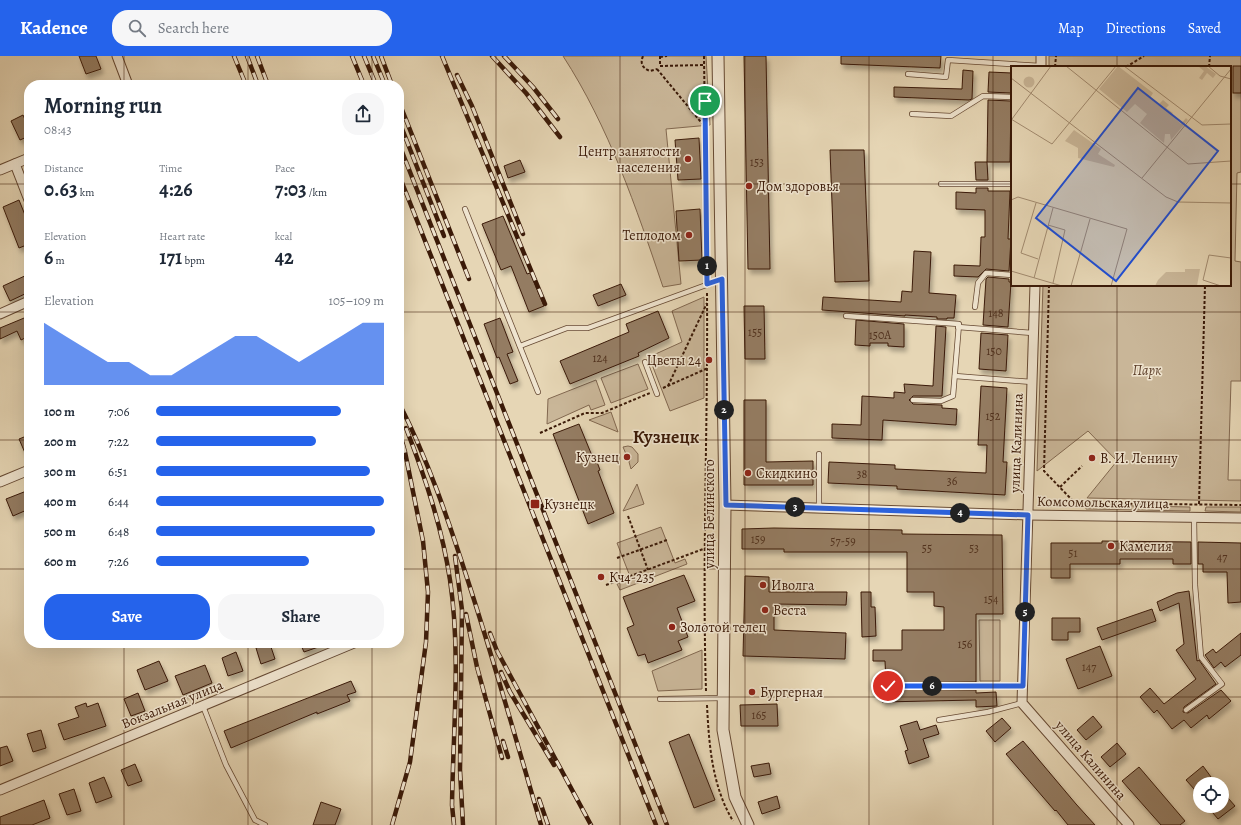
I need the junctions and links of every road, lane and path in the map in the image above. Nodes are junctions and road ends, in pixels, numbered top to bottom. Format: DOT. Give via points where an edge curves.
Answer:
graph roads {
  1 [pos="117,56"];
  2 [pos="643,56"];
  3 [pos="660,56"];
  4 [pos="667,56"];
  5 [pos="704,56"];
  6 [pos="718,56"];
  7 [pos="1056,56"];
  8 [pos="1144,56"];
  9 [pos="1210,56"];
  10 [pos="948,58"];
  11 [pos="704,65"];
  12 [pos="660,66"];
  13 [pos="1031,66"];
  14 [pos="1055,66"];
  15 [pos="1128,66"];
  16 [pos="1209,66"];
  17 [pos="657,69"];
  18 [pos="908,74"];
  19 [pos="126,80"];
  20 [pos="1011,98"];
  21 [pos="912,114"];
  22 [pos="706,128"];
  23 [pos="24,160"];
  24 [pos="15,164"];
  25 [pos="0,170"];
  26 [pos="941,184"];
  27 [pos="1011,184"];
  28 [pos="24,187"];
  29 [pos="465,209"];
  30 [pos="1011,274"];
  31 [pos="722,279"];
  32 [pos="707,284"];
  33 [pos="1035,286"];
  34 [pos="1049,286"];
  35 [pos="1205,286"];
  36 [pos="707,302"];
  37 [pos="24,303"];
  38 [pos="975,308"];
  39 [pos="0,314"];
  40 [pos="846,316"];
  41 [pos="958,327"];
  42 [pos="1033,333"];
  43 [pos="520,346"];
  44 [pos="645,362"];
  45 [pos="708,368"];
  46 [pos="955,376"];
  47 [pos="1032,382"];
  48 [pos="668,386"];
  49 [pos="538,392"];
  50 [pos="656,392"];
  51 [pos="913,400"];
  52 [pos="540,433"];
  53 [pos="819,454"];
  54 [pos="1082,466"];
  55 [pos="24,472"];
  56 [pos="0,482"];
  57 [pos="1060,487"];
  58 [pos="1199,504"];
  59 [pos="1241,504"];
  60 [pos="726,505"];
  61 [pos="819,508"];
  62 [pos="1028,515"];
  63 [pos="628,516"];
  64 [pos="1194,517"];
  65 [pos="1241,518"];
  66 [pos="666,540"];
  67 [pos="706,548"];
  68 [pos="640,550"];
  69 [pos="617,558"];
  70 [pos="648,570"];
  71 [pos="606,585"];
  72 [pos="344,648"];
  73 [pos="888,686"];
  74 [pos="1023,686"];
  75 [pos="707,698"];
  76 [pos="723,698"];
  77 [pos="660,699"];
  78 [pos="1022,703"];
  79 [pos="203,706"];
  80 [pos="1186,710"];
  81 [pos="939,720"];
  82 [pos="0,790"];
  83 [pos="265,825"];
  84 [pos="735,825"];
  85 [pos="748,825"];
  86 [pos="1129,825"];
  1 -- 19 [label="street"];
  2 -- 17 [label="path" via="643,67 650,71"];
  3 -- 4 [label="path"];
  3 -- 12 [label="path"];
  5 -- 11 [label="path"];
  6 -- 31 [label="street, улица Белинского"];
  7 -- 14 [label="path"];
  8 -- 15 [label="path"];
  9 -- 16 [label="path"];
  10 -- 13 [label="lane"];
  10 -- 18 [label="lane" via="946,76"];
  11 -- 12 [label="path"];
  11 -- 22 [label="path"];
  12 -- 17 [label="path"];
  17 -- 22 [label="path"];
  20 -- 21 [label="lane" via="983,96 950,116"];
  22 -- 32 [label="path"];
  23 -- 24 [label="street"];
  24 -- 25 [label="street"];
  24 -- 28 [label="street"];
  26 -- 27 [label="lane"];
  29 -- 43 [label="lane"];
  30 -- 38 [label="lane" via="986,273 978,283"];
  31 -- 32 [label="lane"];
  31 -- 60 [label="street, улица Белинского"];
  32 -- 36 [label="path"];
  32 -- 43 [label="lane" via="588,328 567,328"];
  33 -- 42 [label="street, улица Калинина"];
  34 -- 57 [label="path" via="1044,471"];
  35 -- 58 [label="path"];
  36 -- 45 [label="path"];
  36 -- 48 [label="path"];
  37 -- 39 [label="street"];
  40 -- 41 [label="lane" via="959,324"];
  41 -- 42 [label="lane"];
  41 -- 46 [label="lane"];
  42 -- 47 [label="street, улица Калинина"];
  43 -- 49 [label="lane"];
  44 -- 50 [label="lane"];
  45 -- 48 [label="path"];
  45 -- 67 [label="path"];
  46 -- 47 [label="lane"];
  46 -- 51 [label="lane" via="954,396 942,401"];
  47 -- 62 [label="street, улица Калинина"];
  48 -- 50 [label="path"];
  50 -- 52 [label="path" via="602,413 585,413"];
  53 -- 61 [label="lane"];
  54 -- 57 [label="path"];
  55 -- 56 [label="street"];
  57 -- 58 [label="path" via="1076,502"];
  58 -- 59 [label="path"];
  60 -- 61 [label="street, Комсомольская улица"];
  60 -- 76 [label="street, улица Белинского"];
  61 -- 62 [label="street, Комсомольская улица"];
  62 -- 64 [label="street, Комсомольская улица"];
  62 -- 74 [label="street, улица Калинина"];
  63 -- 68 [label="path"];
  64 -- 65 [label="street, Комсомольская улица"];
  64 -- 80 [label="lane" via="1195,585 1201,657 1222,684"];
  66 -- 68 [label="path"];
  67 -- 70 [label="path"];
  67 -- 75 [label="path"];
  68 -- 69 [label="path"];
  68 -- 70 [label="path"];
  70 -- 71 [label="path"];
  72 -- 79 [label="street, Вокзальная улица"];
  73 -- 74 [label="lane"];
  74 -- 78 [label="street, улица Калинина"];
  75 -- 76 [label="lane"];
  75 -- 77 [label="lane"];
  75 -- 84 [label="path" via="709,747 726,809"];
  76 -- 85 [label="street, улица Белинского" via="723,730 732,780 739,810"];
  78 -- 81 [label="lane"];
  78 -- 86 [label="street, улица Калинина"];
  79 -- 82 [label="street, Вокзальная улица"];
  79 -- 83 [label="lane" via="226,766 255,820"];
}
